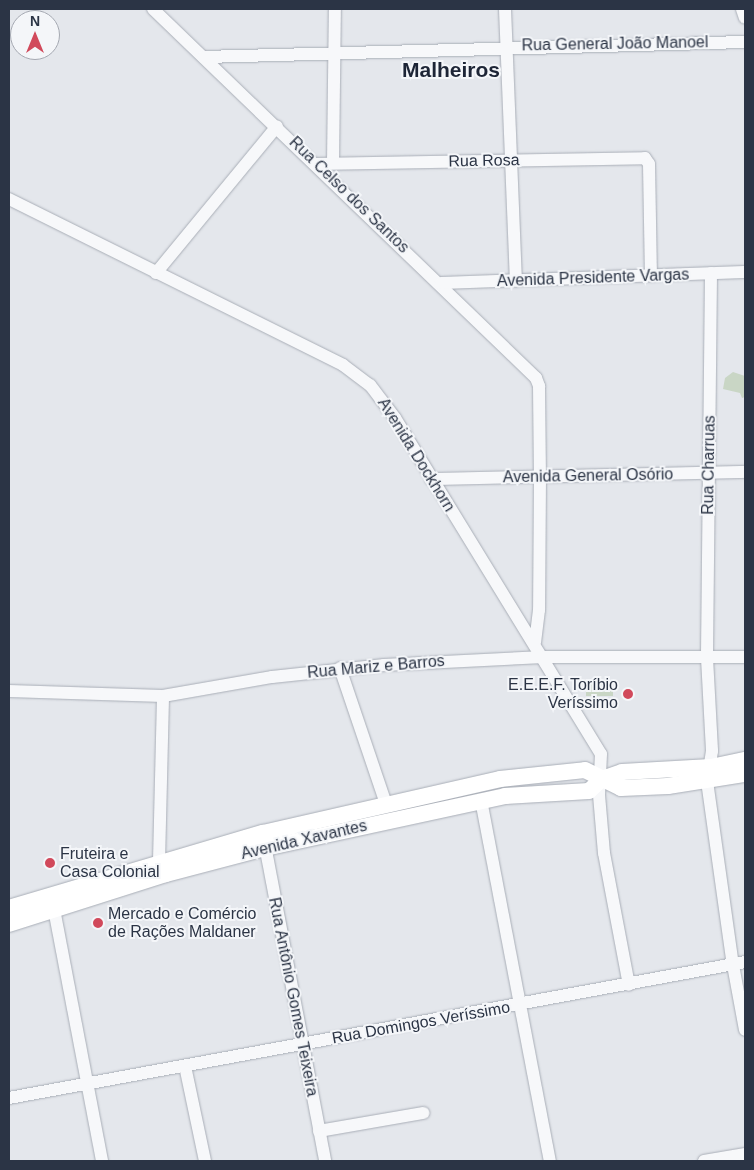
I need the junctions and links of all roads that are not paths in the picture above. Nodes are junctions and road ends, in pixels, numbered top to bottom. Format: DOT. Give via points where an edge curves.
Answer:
graph roads {
  1 [pos="153,9"];
  2 [pos="335,9"];
  3 [pos="505,9"];
  4 [pos="742,9"];
  5 [pos="745,18"];
  6 [pos="745,42"];
  7 [pos="506,47"];
  8 [pos="334,51"];
  9 [pos="204,57"];
  10 [pos="278,126"];
  11 [pos="513,161"];
  12 [pos="333,163"];
  13 [pos="316,164"];
  14 [pos="9,199"];
  15 [pos="745,272"];
  16 [pos="156,273"];
  17 [pos="711,273"];
  18 [pos="652,275"];
  19 [pos="516,281"];
  20 [pos="441,284"];
  21 [pos="745,472"];
  22 [pos="709,473"];
  23 [pos="540,476"];
  24 [pos="431,479"];
  25 [pos="535,642"];
  26 [pos="544,657"];
  27 [pos="745,657"];
  28 [pos="707,658"];
  29 [pos="340,668"];
  30 [pos="9,691"];
  31 [pos="163,696"];
  32 [pos="596,744"];
  33 [pos="745,760"];
  34 [pos="585,770"];
  35 [pos="709,774"];
  36 [pos="745,774"];
  37 [pos="602,779"];
  38 [pos="482,800"];
  39 [pos="386,804"];
  40 [pos="264,840"];
  41 [pos="159,861"];
  42 [pos="9,908"];
  43 [pos="54,909"];
  44 [pos="9,924"];
  45 [pos="739,964"];
  46 [pos="629,985"];
  47 [pos="521,1005"];
  48 [pos="745,1030"];
  49 [pos="301,1044"];
  50 [pos="185,1066"];
  51 [pos="88,1084"];
  52 [pos="9,1098"];
  53 [pos="424,1113"];
  54 [pos="319,1131"];
  55 [pos="745,1154"];
  56 [pos="102,1161"];
  57 [pos="205,1161"];
  58 [pos="325,1161"];
  59 [pos="550,1161"];
  60 [pos="704,1161"];
  1 -- 9 [label="street, Rua Celso dos Santos"];
  2 -- 8 [label="street"];
  3 -- 7 [label="street"];
  4 -- 5 [label="street"];
  6 -- 7 [label="street, Rua General João Manoel"];
  7 -- 8 [label="street, Rua General João Manoel"];
  7 -- 11 [label="street"];
  8 -- 9 [label="street, Rua General João Manoel"];
  8 -- 12 [label="street"];
  9 -- 10 [label="street, Rua Celso dos Santos"];
  10 -- 13 [label="street, Rua Celso dos Santos"];
  10 -- 16 [label="street"];
  11 -- 12 [label="street, Rua Rosa"];
  11 -- 18 [label="street, Rua Rosa" via="646,158 650,164"];
  11 -- 19 [label="street"];
  12 -- 13 [label="street, Rua Rosa"];
  13 -- 20 [label="street, Rua Celso dos Santos"];
  14 -- 16 [label="street, Avenida Dockhorn"];
  15 -- 17 [label="street, Avenida Presidente Vargas"];
  16 -- 24 [label="street, Avenida Dockhorn" via="343,364 370,385 395,418"];
  17 -- 18 [label="street, Avenida Presidente Vargas"];
  17 -- 22 [label="street, Rua Charruas"];
  18 -- 19 [label="street, Avenida Presidente Vargas"];
  19 -- 20 [label="street, Avenida Presidente Vargas"];
  20 -- 23 [label="street, Rua Celso dos Santos" via="532,372 539,386"];
  21 -- 22 [label="street, Avenida General Osório"];
  22 -- 23 [label="street, Avenida General Osório"];
  22 -- 28 [label="street, Rua Charruas"];
  23 -- 24 [label="street, Avenida General Osório"];
  23 -- 25 [label="street" via="539,610"];
  24 -- 25 [label="street, Avenida Dockhorn"];
  25 -- 26 [label="street, Avenida Dockhorn"];
  26 -- 28 [label="street, Rua Mariz e Barros"];
  26 -- 29 [label="street, Rua Mariz e Barros"];
  26 -- 32 [label="street, Avenida Dockhorn"];
  27 -- 28 [label="street, Rua Mariz e Barros"];
  28 -- 35 [label="street, Rua Charruas"];
  29 -- 31 [label="street, Rua Mariz e Barros"];
  29 -- 39 [label="street"];
  30 -- 31 [label="street, Rua Mariz e Barros"];
  31 -- 41 [label="street"];
  32 -- 34 [label="street" via="595,756"];
  32 -- 37 [label="street, Avenida Dockhorn" via="601,754"];
  33 -- 35 [label="main road, Avenida Xavantes"];
  34 -- 37 [label="main road"];
  34 -- 39 [label="main road, Avenida Xavantes" via="500,779"];
  35 -- 36 [label="main road, Avenida Xavantes"];
  35 -- 37 [label="main road, Avenida Xavantes" via="622,772"];
  35 -- 45 [label="street, Rua Charruas"];
  37 -- 38 [label="main road, Avenida Xavantes" via="589,790"];
  37 -- 46 [label="street, Avenida Dockhorn" via="599,795 604,853"];
  38 -- 40 [label="main road, Avenida Xavantes"];
  38 -- 47 [label="street"];
  39 -- 40 [label="main road, Avenida Xavantes"];
  40 -- 41 [label="main road, Avenida Xavantes"];
  40 -- 43 [label="main road, Avenida Xavantes"];
  40 -- 49 [label="street, Rua Antônio Gomes Teixeira"];
  41 -- 42 [label="main road, Avenida Xavantes"];
  43 -- 44 [label="main road, Avenida Xavantes"];
  43 -- 51 [label="street"];
  45 -- 46 [label="street, Rua Domingos Veríssimo"];
  45 -- 48 [label="street, Rua Charruas"];
  46 -- 47 [label="street, Rua Domingos Veríssimo"];
  47 -- 49 [label="street, Rua Domingos Veríssimo"];
  47 -- 59 [label="street"];
  49 -- 50 [label="street, Rua Domingos Veríssimo"];
  49 -- 54 [label="street, Rua Antônio Gomes Teixeira"];
  50 -- 51 [label="street, Rua Domingos Veríssimo"];
  50 -- 57 [label="street"];
  51 -- 52 [label="street, Rua Domingos Veríssimo"];
  51 -- 56 [label="street"];
  53 -- 54 [label="street"];
  54 -- 58 [label="street, Rua Antônio Gomes Teixeira"];
  55 -- 60 [label="street"];
}
